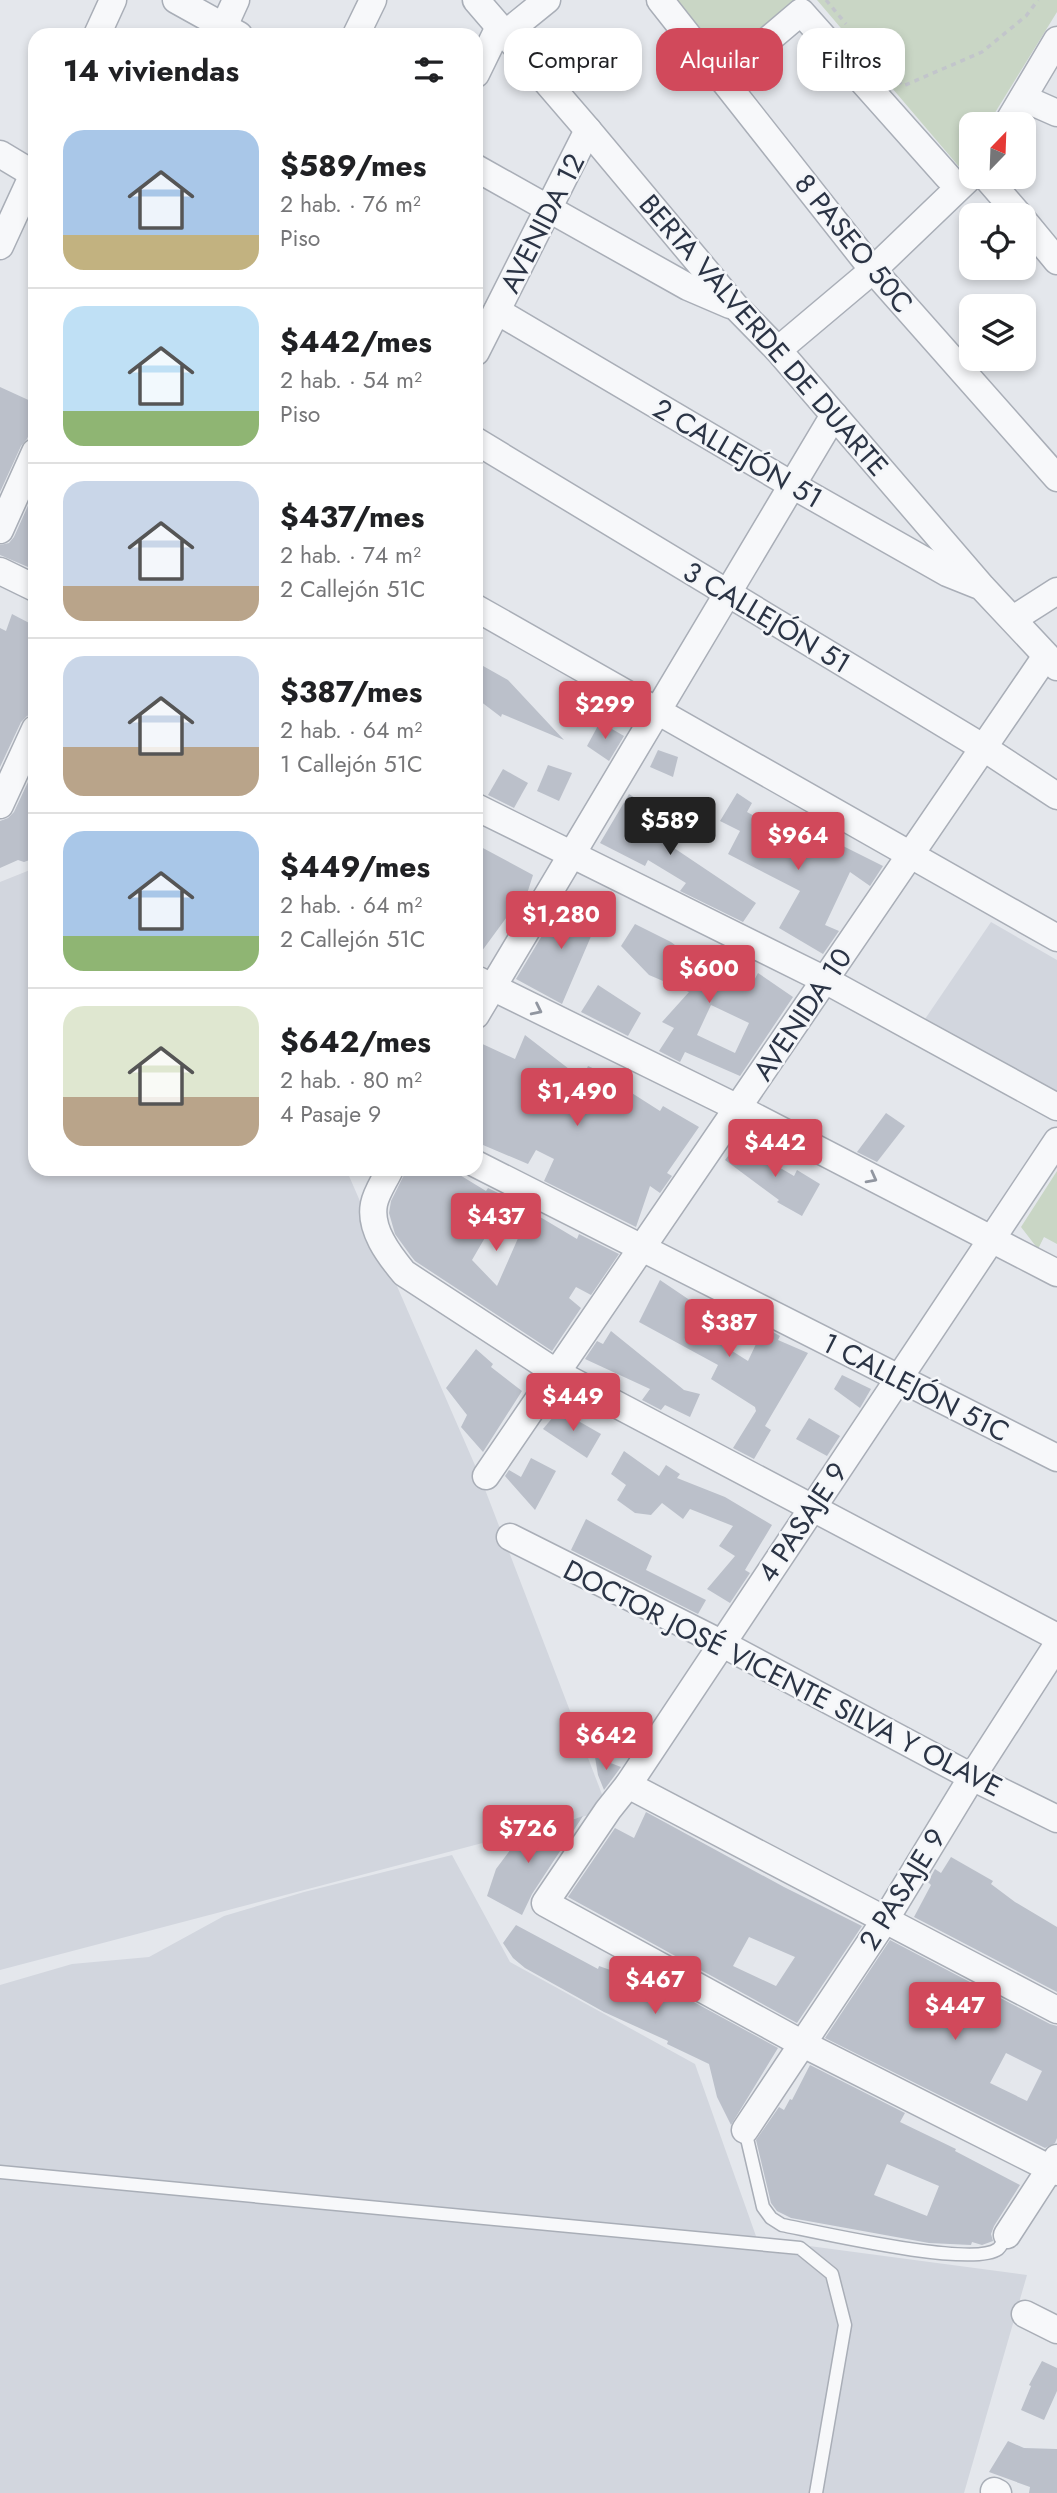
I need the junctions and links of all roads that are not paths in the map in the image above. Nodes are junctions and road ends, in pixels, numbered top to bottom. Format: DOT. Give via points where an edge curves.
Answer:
graph roads {
  1 [pos="113,0"];
  2 [pos="176,0"];
  3 [pos="236,0"];
  4 [pos="373,0"];
  5 [pos="476,0"];
  6 [pos="547,0"];
  7 [pos="660,0"];
  8 [pos="100,28"];
  9 [pos="222,28"];
  10 [pos="229,28"];
  11 [pos="359,28"];
  12 [pos="682,28"];
  13 [pos="783,28"];
  14 [pos="502,31"];
  15 [pos="1057,40"];
  16 [pos="483,62"];
  17 [pos="731,91"];
  18 [pos="1023,98"];
  19 [pos="1014,112"];
  20 [pos="1057,113"];
  21 [pos="589,131"];
  22 [pos="0,154"];
  23 [pos="28,170"];
  24 [pos="483,172"];
  25 [pos="959,176"];
  26 [pos="959,178"];
  27 [pos="28,186"];
  28 [pos="996,189"];
  29 [pos="1009,203"];
  30 [pos="549,208"];
  31 [pos="1036,236"];
  32 [pos="0,246"];
  33 [pos="1057,261"];
  34 [pos="873,270"];
  35 [pos="736,307"];
  36 [pos="497,311"];
  37 [pos="483,338"];
  38 [pos="778,350"];
  39 [pos="834,415"];
  40 [pos="483,446"];
  41 [pos="28,468"];
  42 [pos="1057,478"];
  43 [pos="792,485"];
  44 [pos="0,530"];
  45 [pos="0,571"];
  46 [pos="28,585"];
  47 [pos="982,587"];
  48 [pos="1057,591"];
  49 [pos="727,593"];
  50 [pos="483,612"];
  51 [pos="1013,619"];
  52 [pos="1052,661"];
  53 [pos="657,711"];
  54 [pos="28,744"];
  55 [pos="984,748"];
  56 [pos="1057,796"];
  57 [pos="0,805"];
  58 [pos="483,810"];
  59 [pos="572,855"];
  60 [pos="910,855"];
  61 [pos="1057,939"];
  62 [pos="825,980"];
  63 [pos="484,984"];
  64 [pos="1057,1107"];
  65 [pos="737,1108"];
  66 [pos="1057,1140"];
  67 [pos="483,1168"];
  68 [pos="387,1176"];
  69 [pos="992,1241"];
  70 [pos="643,1249"];
  71 [pos="1057,1273"];
  72 [pos="557,1374"];
  73 [pos="899,1378"];
  74 [pos="1057,1458"];
  75 [pos="486,1476"];
  76 [pos="812,1507"];
  77 [pos="510,1537"];
  78 [pos="1057,1637"];
  79 [pos="720,1643"];
  80 [pos="1057,1645"];
  81 [pos="972,1777"];
  82 [pos="628,1785"];
  83 [pos="1057,1819"];
  84 [pos="885,1920"];
  85 [pos="1057,2010"];
  86 [pos="801,2043"];
  87 [pos="745,2130"];
  88 [pos="1055,2166"];
  89 [pos="0,2172"];
  90 [pos="1007,2235"];
  91 [pos="1025,2314"];
  92 [pos="1057,2330"];
  93 [pos="816,2493"];
  1 -- 8 [label="street"];
  2 -- 9 [label="street"];
  3 -- 10 [label="street"];
  4 -- 11 [label="street"];
  5 -- 14 [label="street, BERTA VALVERDE DE DUARTE"];
  6 -- 14 [label="street"];
  7 -- 12 [label="street, 8 PASEO 50C"];
  13 -- 25 [label="street" via="802,12"];
  14 -- 16 [label="street"];
  14 -- 21 [label="street, BERTA VALVERDE DE DUARTE"];
  15 -- 18 [label="street"];
  17 -- 34 [label="street, 8 PASEO 50C"];
  18 -- 19 [label="street"];
  18 -- 20 [label="street"];
  21 -- 30 [label="street, AVENIDA 12"];
  21 -- 35 [label="street, BERTA VALVERDE DE DUARTE"];
  22 -- 23 [label="street"];
  24 -- 30 [label="street"];
  26 -- 34 [label="street"];
  27 -- 32 [label="street"];
  28 -- 29 [label="street"];
  30 -- 35 [label="street" via="688,287"];
  30 -- 36 [label="street, AVENIDA 12"];
  31 -- 33 [label="street"];
  34 -- 38 [label="street"];
  34 -- 42 [label="street, 8 PASEO 50C"];
  35 -- 38 [label="street, BERTA VALVERDE DE DUARTE"];
  36 -- 37 [label="street, AVENIDA 12"];
  36 -- 43 [label="street, 2 CALLEJÓN 51"];
  38 -- 39 [label="street, BERTA VALVERDE DE DUARTE"];
  39 -- 43 [label="street"];
  39 -- 47 [label="street, BERTA VALVERDE DE DUARTE"];
  40 -- 49 [label="street, 3 CALLEJÓN 51"];
  41 -- 44 [label="street"];
  43 -- 47 [label="street, 2 CALLEJÓN 51" via="947,573"];
  43 -- 49 [label="street"];
  45 -- 46 [label="street"];
  47 -- 51 [label="street, BERTA VALVERDE DE DUARTE"];
  48 -- 51 [label="street"];
  49 -- 53 [label="street"];
  49 -- 55 [label="street, 3 CALLEJÓN 51"];
  50 -- 53 [label="street"];
  51 -- 52 [label="street, BERTA VALVERDE DE DUARTE"];
  52 -- 55 [label="street, AVENIDA 10"];
  53 -- 59 [label="street"];
  53 -- 60 [label="street"];
  54 -- 57 [label="street"];
  55 -- 56 [label="street, 3 CALLEJÓN 51"];
  55 -- 60 [label="street, AVENIDA 10"];
  58 -- 59 [label="street"];
  59 -- 62 [label="street"];
  59 -- 63 [label="street"];
  60 -- 61 [label="street"];
  60 -- 62 [label="street, AVENIDA 10"];
  62 -- 64 [label="street"];
  62 -- 65 [label="street, AVENIDA 10"];
  63 -- 65 [label="street, one-way"];
  65 -- 69 [label="street, one-way"];
  65 -- 70 [label="street, AVENIDA 10"];
  66 -- 69 [label="street, 4 PASAJE 9"];
  67 -- 70 [label="street, 1 CALLEJÓN 51C"];
  68 -- 72 [label="street" via="374,1205 376,1227 387,1253 404,1273"];
  69 -- 71 [label="street"];
  69 -- 73 [label="street, 4 PASAJE 9"];
  70 -- 72 [label="street, AVENIDA 10"];
  70 -- 73 [label="street, 1 CALLEJÓN 51C"];
  72 -- 75 [label="street, AVENIDA 10"];
  72 -- 76 [label="street"];
  73 -- 74 [label="street, 1 CALLEJÓN 51C"];
  73 -- 76 [label="street, 4 PASAJE 9"];
  76 -- 78 [label="street"];
  76 -- 79 [label="street, 4 PASAJE 9"];
  77 -- 79 [label="street, DOCTOR JOSÉ VICENTE SILVA Y OLAVE"];
  79 -- 81 [label="street, DOCTOR JOSÉ VICENTE SILVA Y OLAVE"];
  79 -- 82 [label="street, 4 PASAJE 9"];
  80 -- 81 [label="street, 2 PASAJE 9"];
  81 -- 83 [label="street, DOCTOR JOSÉ VICENTE SILVA Y OLAVE"];
  81 -- 84 [label="street, 2 PASAJE 9"];
  82 -- 84 [label="street"];
  82 -- 86 [label="street, 4 PASAJE 9" via="545,1903"];
  84 -- 85 [label="street"];
  84 -- 86 [label="street, 2 PASAJE 9"];
  86 -- 87 [label="street, 2 PASAJE 9"];
  86 -- 88 [label="street"];
  87 -- 90 [label="lane" via="763,2207 782,2225 917,2250 979,2255 998,2249"];
  88 -- 90 [label="street"];
  89 -- 93 [label="lane" via="800,2248 832,2274 845,2325"];
  91 -- 92 [label="street"];
}
